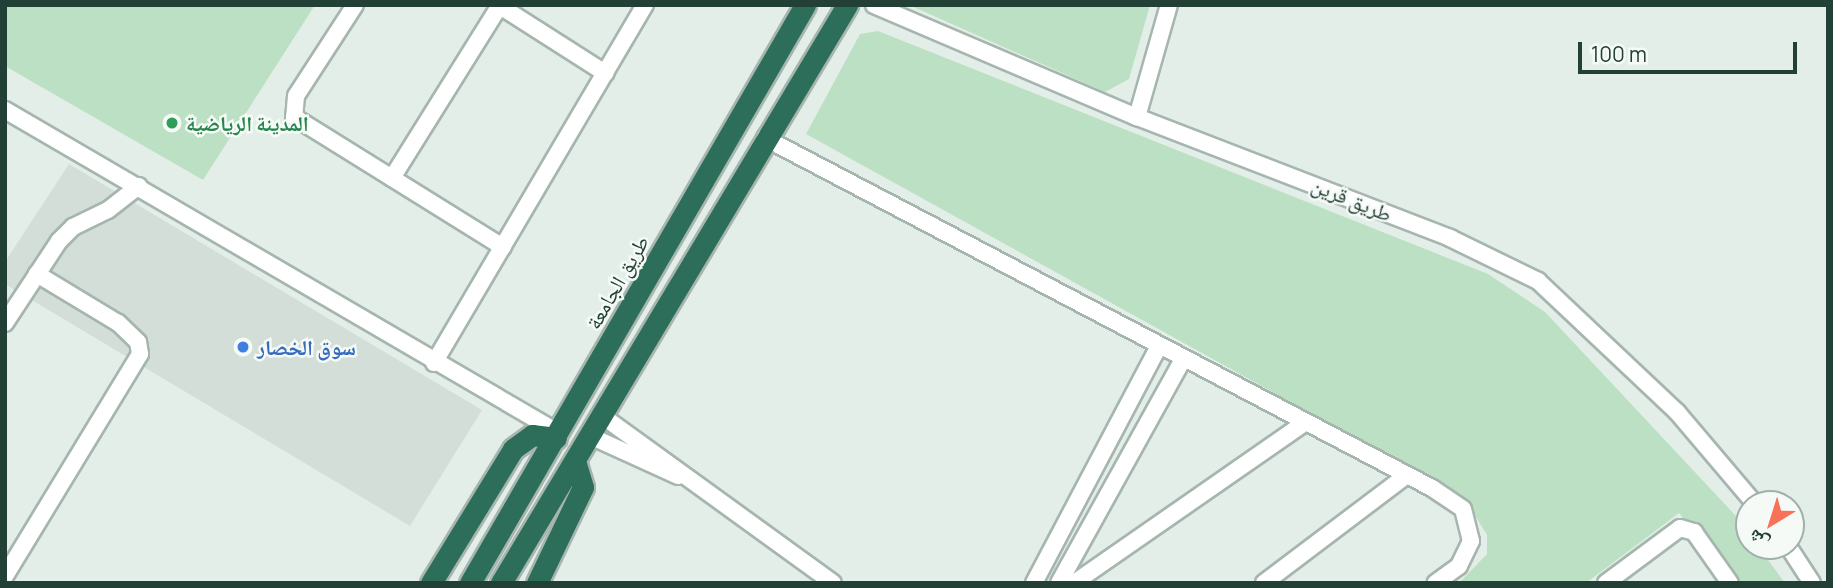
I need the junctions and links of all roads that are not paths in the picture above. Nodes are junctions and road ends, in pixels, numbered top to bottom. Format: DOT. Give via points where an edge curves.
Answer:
graph roads {
  1 [pos="355,5"];
  2 [pos="645,5"];
  3 [pos="804,5"];
  4 [pos="847,5"];
  5 [pos="874,5"];
  6 [pos="1169,5"];
  7 [pos="500,6"];
  8 [pos="605,73"];
  9 [pos="5,110"];
  10 [pos="1137,117"];
  11 [pos="765,138"];
  12 [pos="392,178"];
  13 [pos="139,186"];
  14 [pos="503,247"];
  15 [pos="37,274"];
  16 [pos="5,323"];
  17 [pos="1159,346"];
  18 [pos="1183,359"];
  19 [pos="435,363"];
  20 [pos="601,415"];
  21 [pos="1306,422"];
  22 [pos="558,436"];
  23 [pos="581,449"];
  24 [pos="1407,475"];
  25 [pos="691,481"];
  26 [pos="1743,490"];
  27 [pos="1797,560"];
  28 [pos="5,576"];
  29 [pos="829,579"];
  30 [pos="431,583"];
  31 [pos="470,583"];
  32 [pos="501,583"];
  33 [pos="537,583"];
  34 [pos="847,583"];
  35 [pos="1034,583"];
  36 [pos="1059,583"];
  37 [pos="1074,583"];
  38 [pos="1264,583"];
  39 [pos="1436,583"];
  40 [pos="1606,583"];
  41 [pos="1730,583"];
  42 [pos="1812,583"];
  1 -- 12 [label="street" via="291,108 302,126"];
  2 -- 8 [label="street"];
  3 -- 22 [label="highway, طريق الجامعة"];
  4 -- 11 [label="highway"];
  5 -- 10 [label="street, طريق قرين"];
  6 -- 10 [label="street"];
  7 -- 8 [label="street"];
  7 -- 12 [label="street"];
  8 -- 14 [label="street"];
  9 -- 13 [label="street"];
  10 -- 26 [label="street, طريق قرين" via="1450,237 1538,281 1677,412"];
  11 -- 17 [label="street"];
  11 -- 20 [label="highway"];
  12 -- 14 [label="street"];
  13 -- 15 [label="street" via="107,210 73,227"];
  13 -- 19 [label="street"];
  14 -- 19 [label="street"];
  15 -- 16 [label="street"];
  15 -- 28 [label="street" via="118,323 138,342 140,354"];
  17 -- 18 [label="street"];
  17 -- 35 [label="street"];
  18 -- 21 [label="street"];
  18 -- 36 [label="street"];
  19 -- 22 [label="street"];
  20 -- 23 [label="highway"];
  20 -- 25 [label="street"];
  21 -- 24 [label="street"];
  21 -- 37 [label="street"];
  22 -- 30 [label="highway" via="532,435 513,449"];
  22 -- 31 [label="highway, طريق الجامعة"];
  23 -- 25 [label="street"];
  23 -- 32 [label="highway"];
  23 -- 33 [label="highway" via="583,486"];
  24 -- 38 [label="street"];
  24 -- 39 [label="street" via="1463,509 1469,519 1471,541 1465,555"];
  25 -- 29 [label="street"];
  27 -- 42 [label="street"];
  29 -- 34 [label="street"];
  40 -- 41 [label="street" via="1680,528 1694,532"];
}
